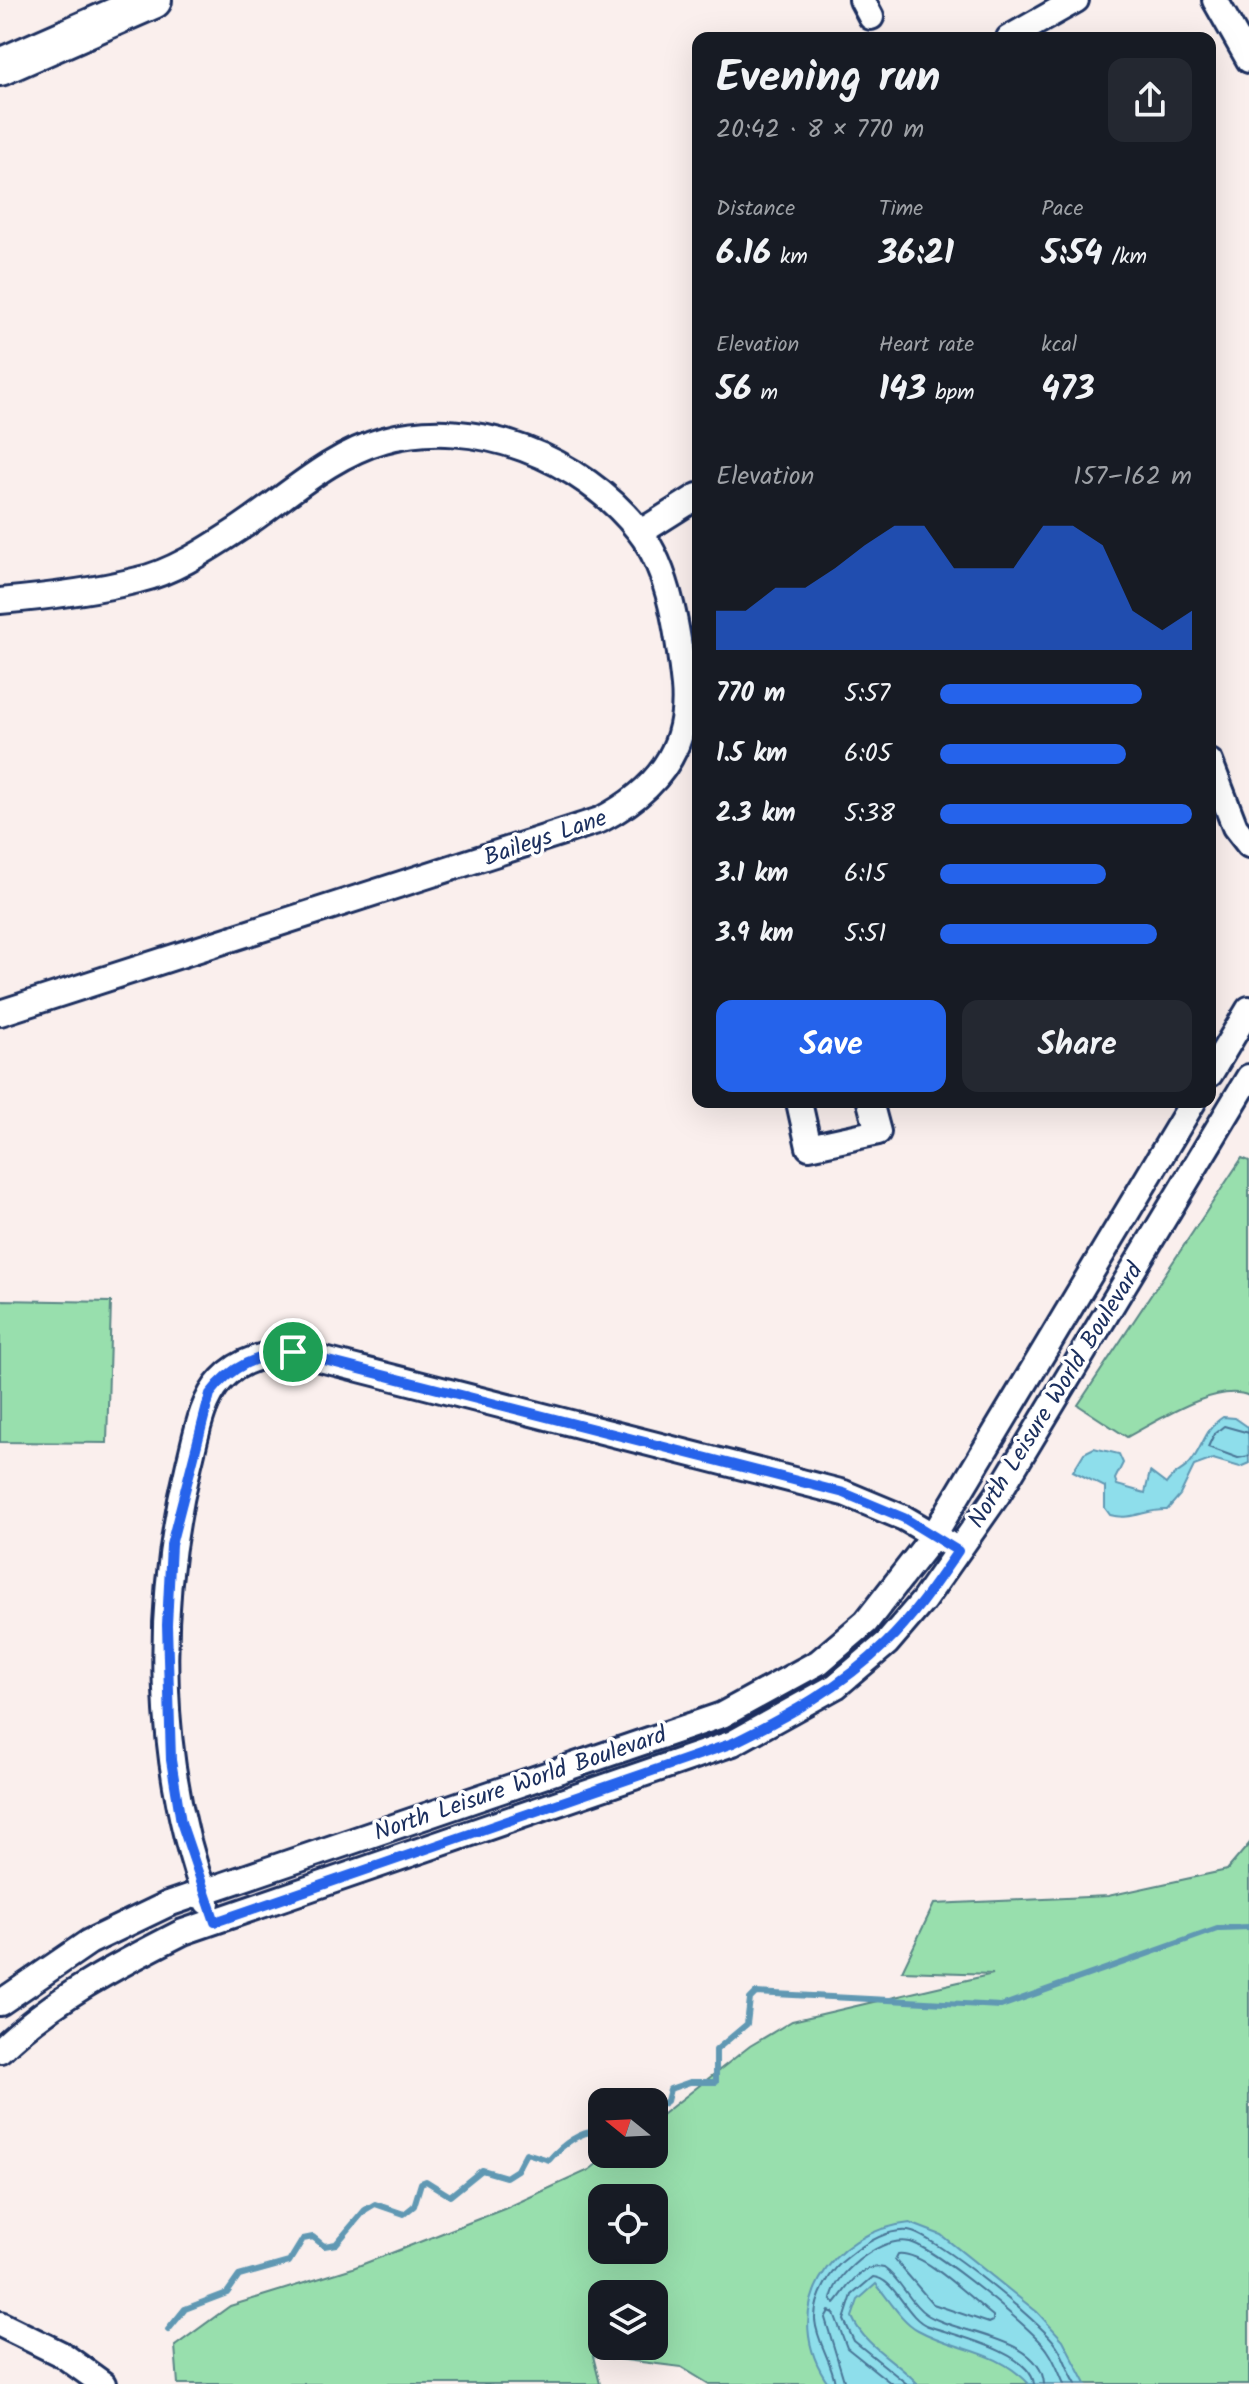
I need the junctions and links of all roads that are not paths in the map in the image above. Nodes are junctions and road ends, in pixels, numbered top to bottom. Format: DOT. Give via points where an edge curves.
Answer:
graph roads {
  1 [pos="153,0"];
  2 [pos="1076,0"];
  3 [pos="1215,0"];
  4 [pos="1020,32"];
  5 [pos="1249,60"];
  6 [pos="0,67"];
  7 [pos="692,500"];
  8 [pos="641,532"];
  9 [pos="0,601"];
  10 [pos="1216,778"];
  11 [pos="1249,845"];
  12 [pos="1249,1009"];
  13 [pos="0,1013"];
  14 [pos="1216,1064"];
  15 [pos="1249,1077"];
  16 [pos="800,1108"];
  17 [pos="872,1108"];
  18 [pos="1189,1108"];
  19 [pos="934,1535"];
  20 [pos="958,1551"];
  21 [pos="203,1890"];
  22 [pos="215,1922"];
  23 [pos="0,2003"];
  24 [pos="0,2050"];
  25 [pos="0,2324"];
  26 [pos="103,2384"];
  1 -- 6 [label="highway"];
  2 -- 4 [label="street"];
  3 -- 5 [label="street"];
  7 -- 8 [label="street"];
  8 -- 9 [label="street, Baileys Lane" via="607,497 539,454 481,437 420,434 354,451 173,567 140,580"];
  8 -- 13 [label="street, Baileys Lane" via="667,588 684,694 681,731 668,765 632,803 600,820"];
  10 -- 11 [label="street" via="1235,827"];
  12 -- 14 [label="street"];
  15 -- 20 [label="street, North Leisure World Boulevard" via="998,1494"];
  16 -- 17 [label="street" via="809,1147 878,1132"];
  18 -- 19 [label="street, North Leisure World Boulevard"];
  19 -- 20 [label="street"];
  19 -- 21 [label="street, North Leisure World Boulevard" via="866,1622 819,1662 734,1709"];
  19 -- 21 [label="street" via="844,1493 293,1352 250,1360 222,1378 210,1394 171,1545 171,1760 181,1822"];
  20 -- 22 [label="street, North Leisure World Boulevard" via="887,1643 836,1686 733,1743"];
  21 -- 22 [label="street"];
  21 -- 23 [label="street, North Leisure World Boulevard" via="89,1942"];
  22 -- 24 [label="street, North Leisure World Boulevard" via="109,1969 39,2014"];
  25 -- 26 [label="street" via="63,2355"];
}
